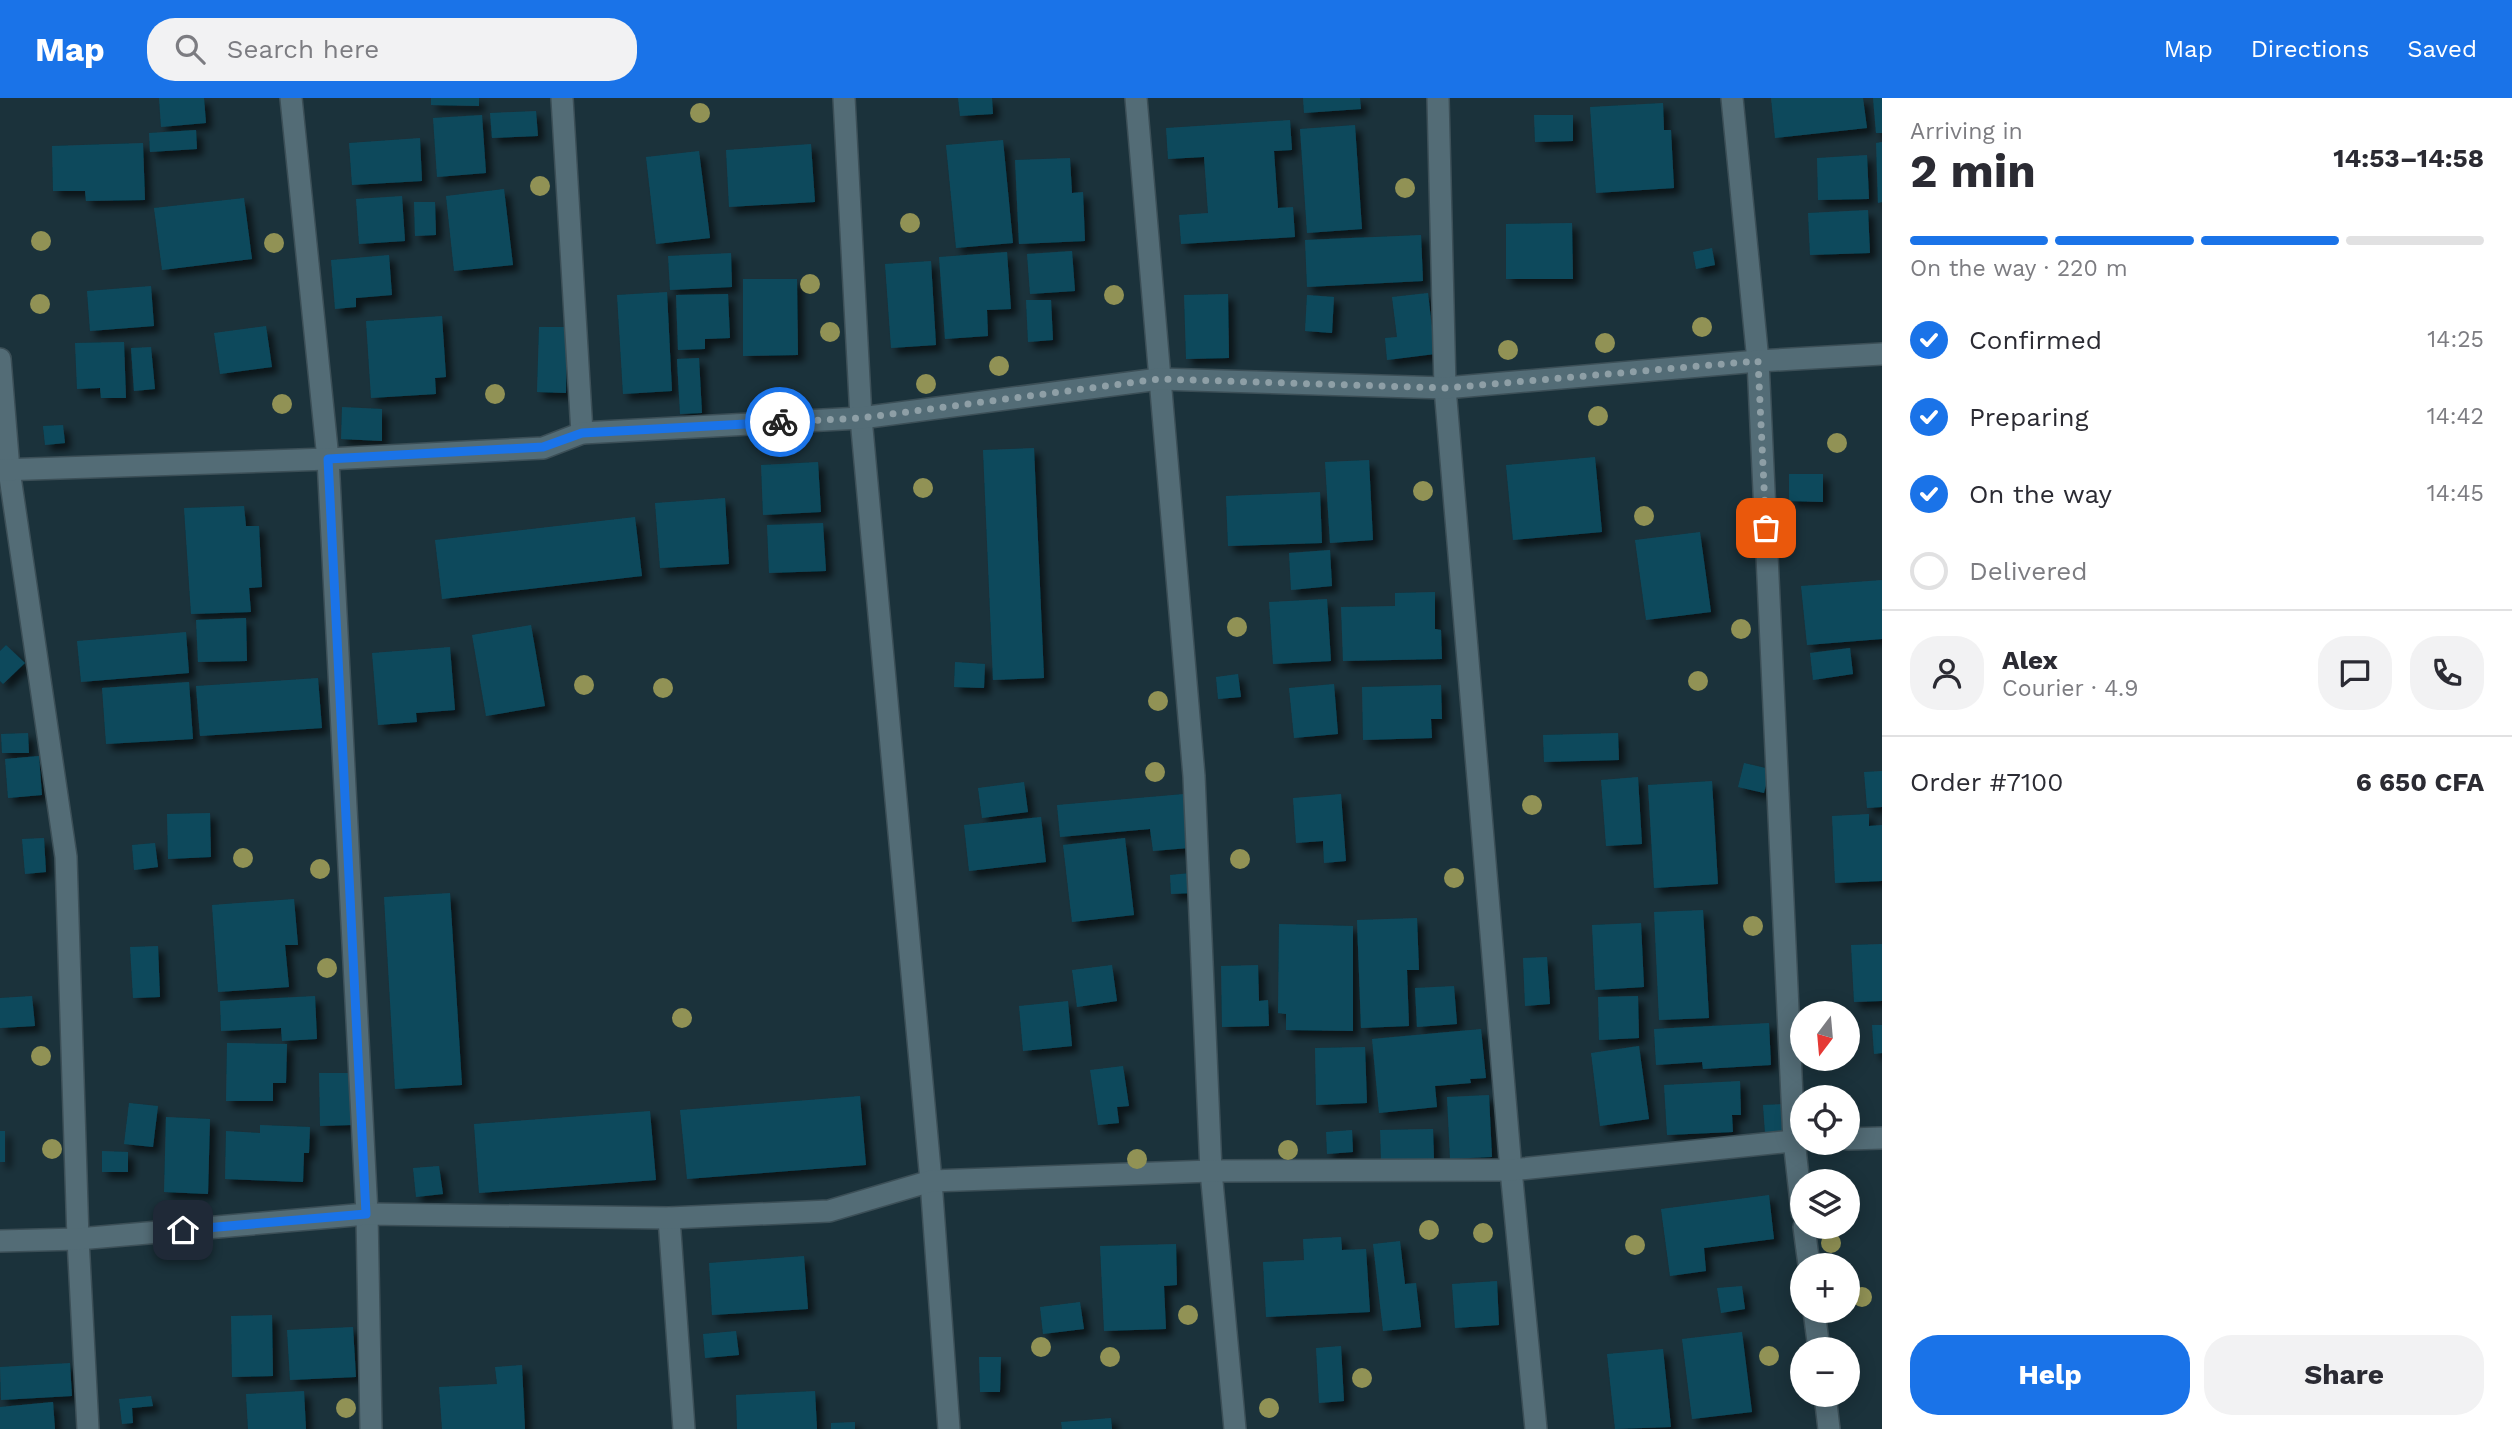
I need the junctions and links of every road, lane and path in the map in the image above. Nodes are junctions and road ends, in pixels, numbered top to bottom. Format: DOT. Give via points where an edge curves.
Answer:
graph roads {
  1 [pos="291,98"];
  2 [pos="562,98"];
  3 [pos="844,98"];
  4 [pos="1136,98"];
  5 [pos="1438,98"];
  6 [pos="1732,98"];
  7 [pos="1882,354"];
  8 [pos="0,359"];
  9 [pos="1758,361"];
  10 [pos="1159,379"];
  11 [pos="1446,388"];
  12 [pos="861,418"];
  13 [pos="582,433"];
  14 [pos="328,459"];
  15 [pos="5,470"];
  16 [pos="1795,1085"];
  17 [pos="1882,1138"];
  18 [pos="1860,1139"];
  19 [pos="1790,1141"];
  20 [pos="1511,1170"];
  21 [pos="1211,1171"];
  22 [pos="931,1181"];
  23 [pos="366,1214"];
  24 [pos="669,1218"];
  25 [pos="78,1239"];
  26 [pos="0,1241"];
  27 [pos="1826,1407"];
  28 [pos="88,1429"];
  29 [pos="370,1429"];
  30 [pos="684,1429"];
  31 [pos="948,1429"];
  32 [pos="1235,1429"];
  33 [pos="1535,1429"];
  34 [pos="1829,1429"];
  1 -- 14 [label="street"];
  2 -- 13 [label="street"];
  3 -- 12 [label="street"];
  4 -- 10 [label="street"];
  5 -- 11 [label="street"];
  6 -- 9 [label="street"];
  7 -- 9 [label="street"];
  8 -- 15 [label="street"];
  9 -- 11 [label="street"];
  9 -- 16 [label="street"];
  10 -- 11 [label="street"];
  10 -- 12 [label="street"];
  10 -- 21 [label="street" via="1194,776"];
  11 -- 20 [label="street"];
  12 -- 13 [label="street"];
  12 -- 22 [label="street"];
  13 -- 14 [label="street" via="543,447"];
  14 -- 15 [label="street"];
  14 -- 23 [label="street"];
  15 -- 25 [label="street" via="66,857"];
  17 -- 18 [label="street"];
  19 -- 20 [label="street"];
  20 -- 21 [label="street"];
  20 -- 33 [label="street"];
  21 -- 22 [label="street"];
  21 -- 32 [label="street"];
  22 -- 24 [label="street" via="829,1211"];
  22 -- 31 [label="street"];
  23 -- 24 [label="street"];
  23 -- 25 [label="street"];
  23 -- 29 [label="street"];
  24 -- 30 [label="street"];
  25 -- 26 [label="street"];
  25 -- 28 [label="street"];
  27 -- 34 [label="street"];
}
